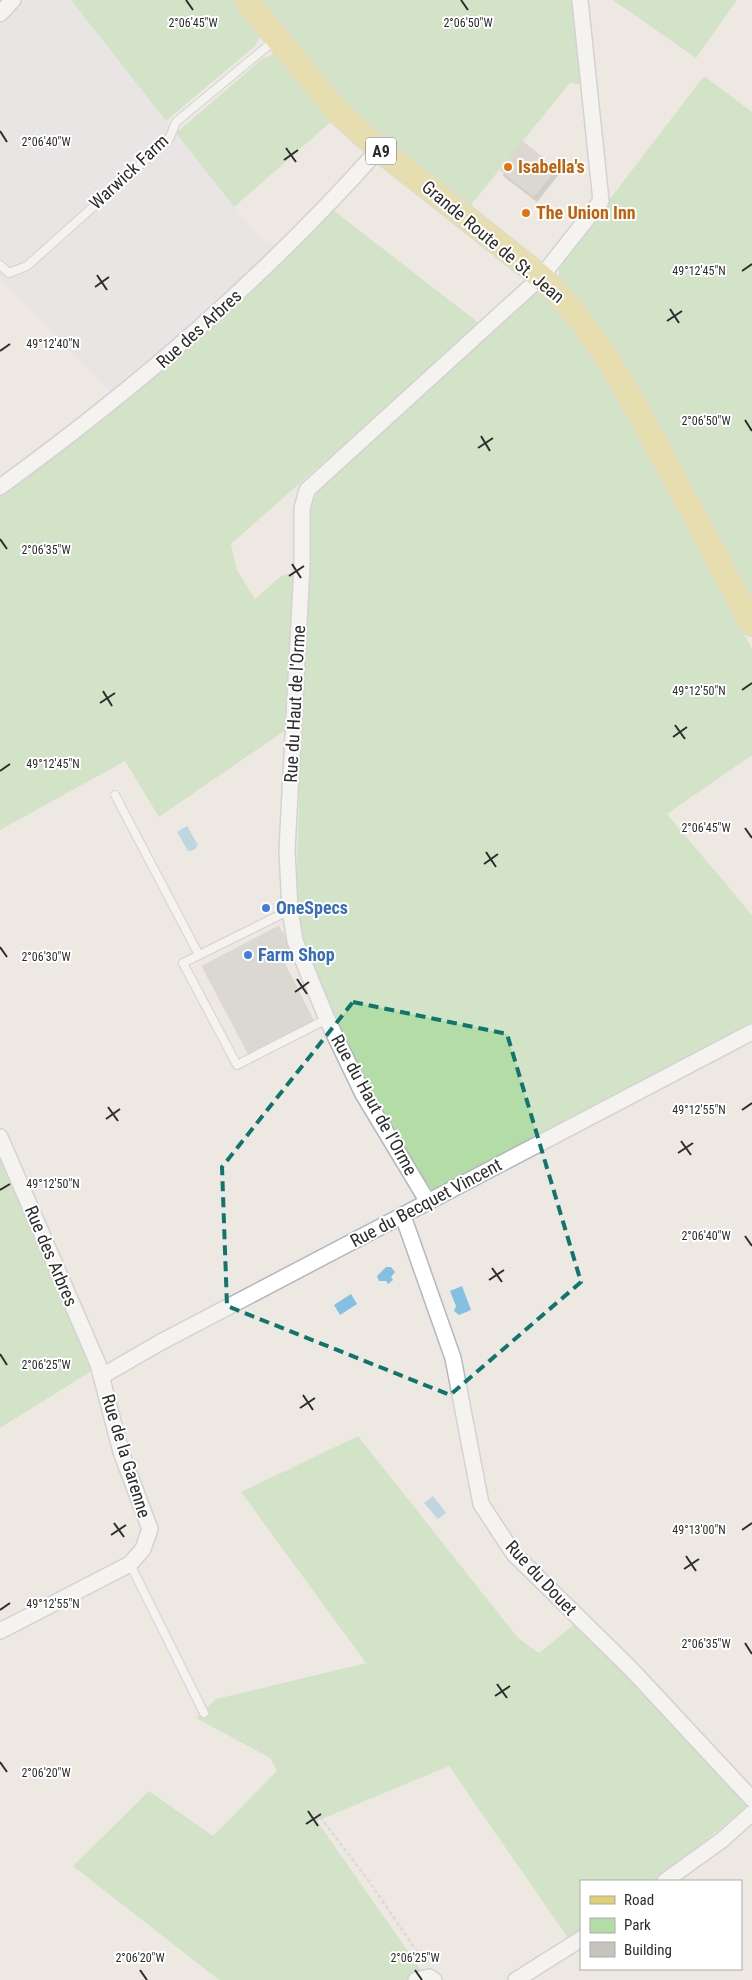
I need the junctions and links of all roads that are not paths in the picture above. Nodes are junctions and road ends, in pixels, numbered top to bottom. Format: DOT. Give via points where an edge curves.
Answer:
graph roads {
  1 [pos="13,0"];
  2 [pos="246,0"];
  3 [pos="580,0"];
  4 [pos="0,14"];
  5 [pos="276,38"];
  6 [pos="379,149"];
  7 [pos="0,265"];
  8 [pos="541,277"];
  9 [pos="0,487"];
  10 [pos="752,624"];
  11 [pos="115,795"];
  12 [pos="290,910"];
  13 [pos="200,955"];
  14 [pos="327,1019"];
  15 [pos="752,1032"];
  16 [pos="0,1138"];
  17 [pos="428,1202"];
  18 [pos="403,1216"];
  19 [pos="102,1376"];
  20 [pos="130,1564"];
  21 [pos="0,1631"];
  22 [pos="204,1713"];
  23 [pos="752,1799"];
  24 [pos="752,1813"];
  25 [pos="666,1880"];
  26 [pos="580,1939"];
  27 [pos="516,1980"];
  1 -- 4 [label="street"];
  2 -- 5 [label="main road, Grande Route de St. Jean / A9"];
  3 -- 8 [label="street, Rue du Haut de l'Orme" via="601,201"];
  5 -- 6 [label="main road, Grande Route de St. Jean / A9" via="337,111"];
  5 -- 7 [label="lane, Warwick Farm" via="176,122 169,139 26,266 8,273"];
  6 -- 8 [label="main road, Grande Route de St. Jean / A9"];
  6 -- 9 [label="street, Rue des Arbres" via="336,197 233,299 148,374"];
  8 -- 10 [label="main road, Grande Route de St. Jean / A9" via="583,322 631,399"];
  8 -- 12 [label="street, Rue du Haut de l'Orme" via="307,490 302,508 302,566 287,850"];
  11 -- 13 [label="lane"];
  12 -- 13 [label="lane"];
  12 -- 14 [label="street, Rue du Haut de l'Orme" via="295,941"];
  13 -- 14 [label="lane" via="183,963 236,1065"];
  14 -- 17 [label="street, Rue du Haut de l'Orme" via="363,1094"];
  15 -- 17 [label="street, Rue du Becquet Vincent"];
  16 -- 19 [label="street, Rue des Arbres"];
  17 -- 18 [label="street, Rue du Becquet Vincent"];
  18 -- 19 [label="street, Rue du Becquet Vincent"];
  18 -- 23 [label="street, Rue du Douet" via="453,1358 481,1504 514,1554 631,1669"];
  19 -- 20 [label="street, Rue de la Garenne" via="121,1452 150,1529 143,1549"];
  20 -- 21 [label="street, Rue de la Garenne"];
  20 -- 22 [label="lane"];
  24 -- 25 [label="street" via="722,1840"];
  26 -- 27 [label="street"];
}
